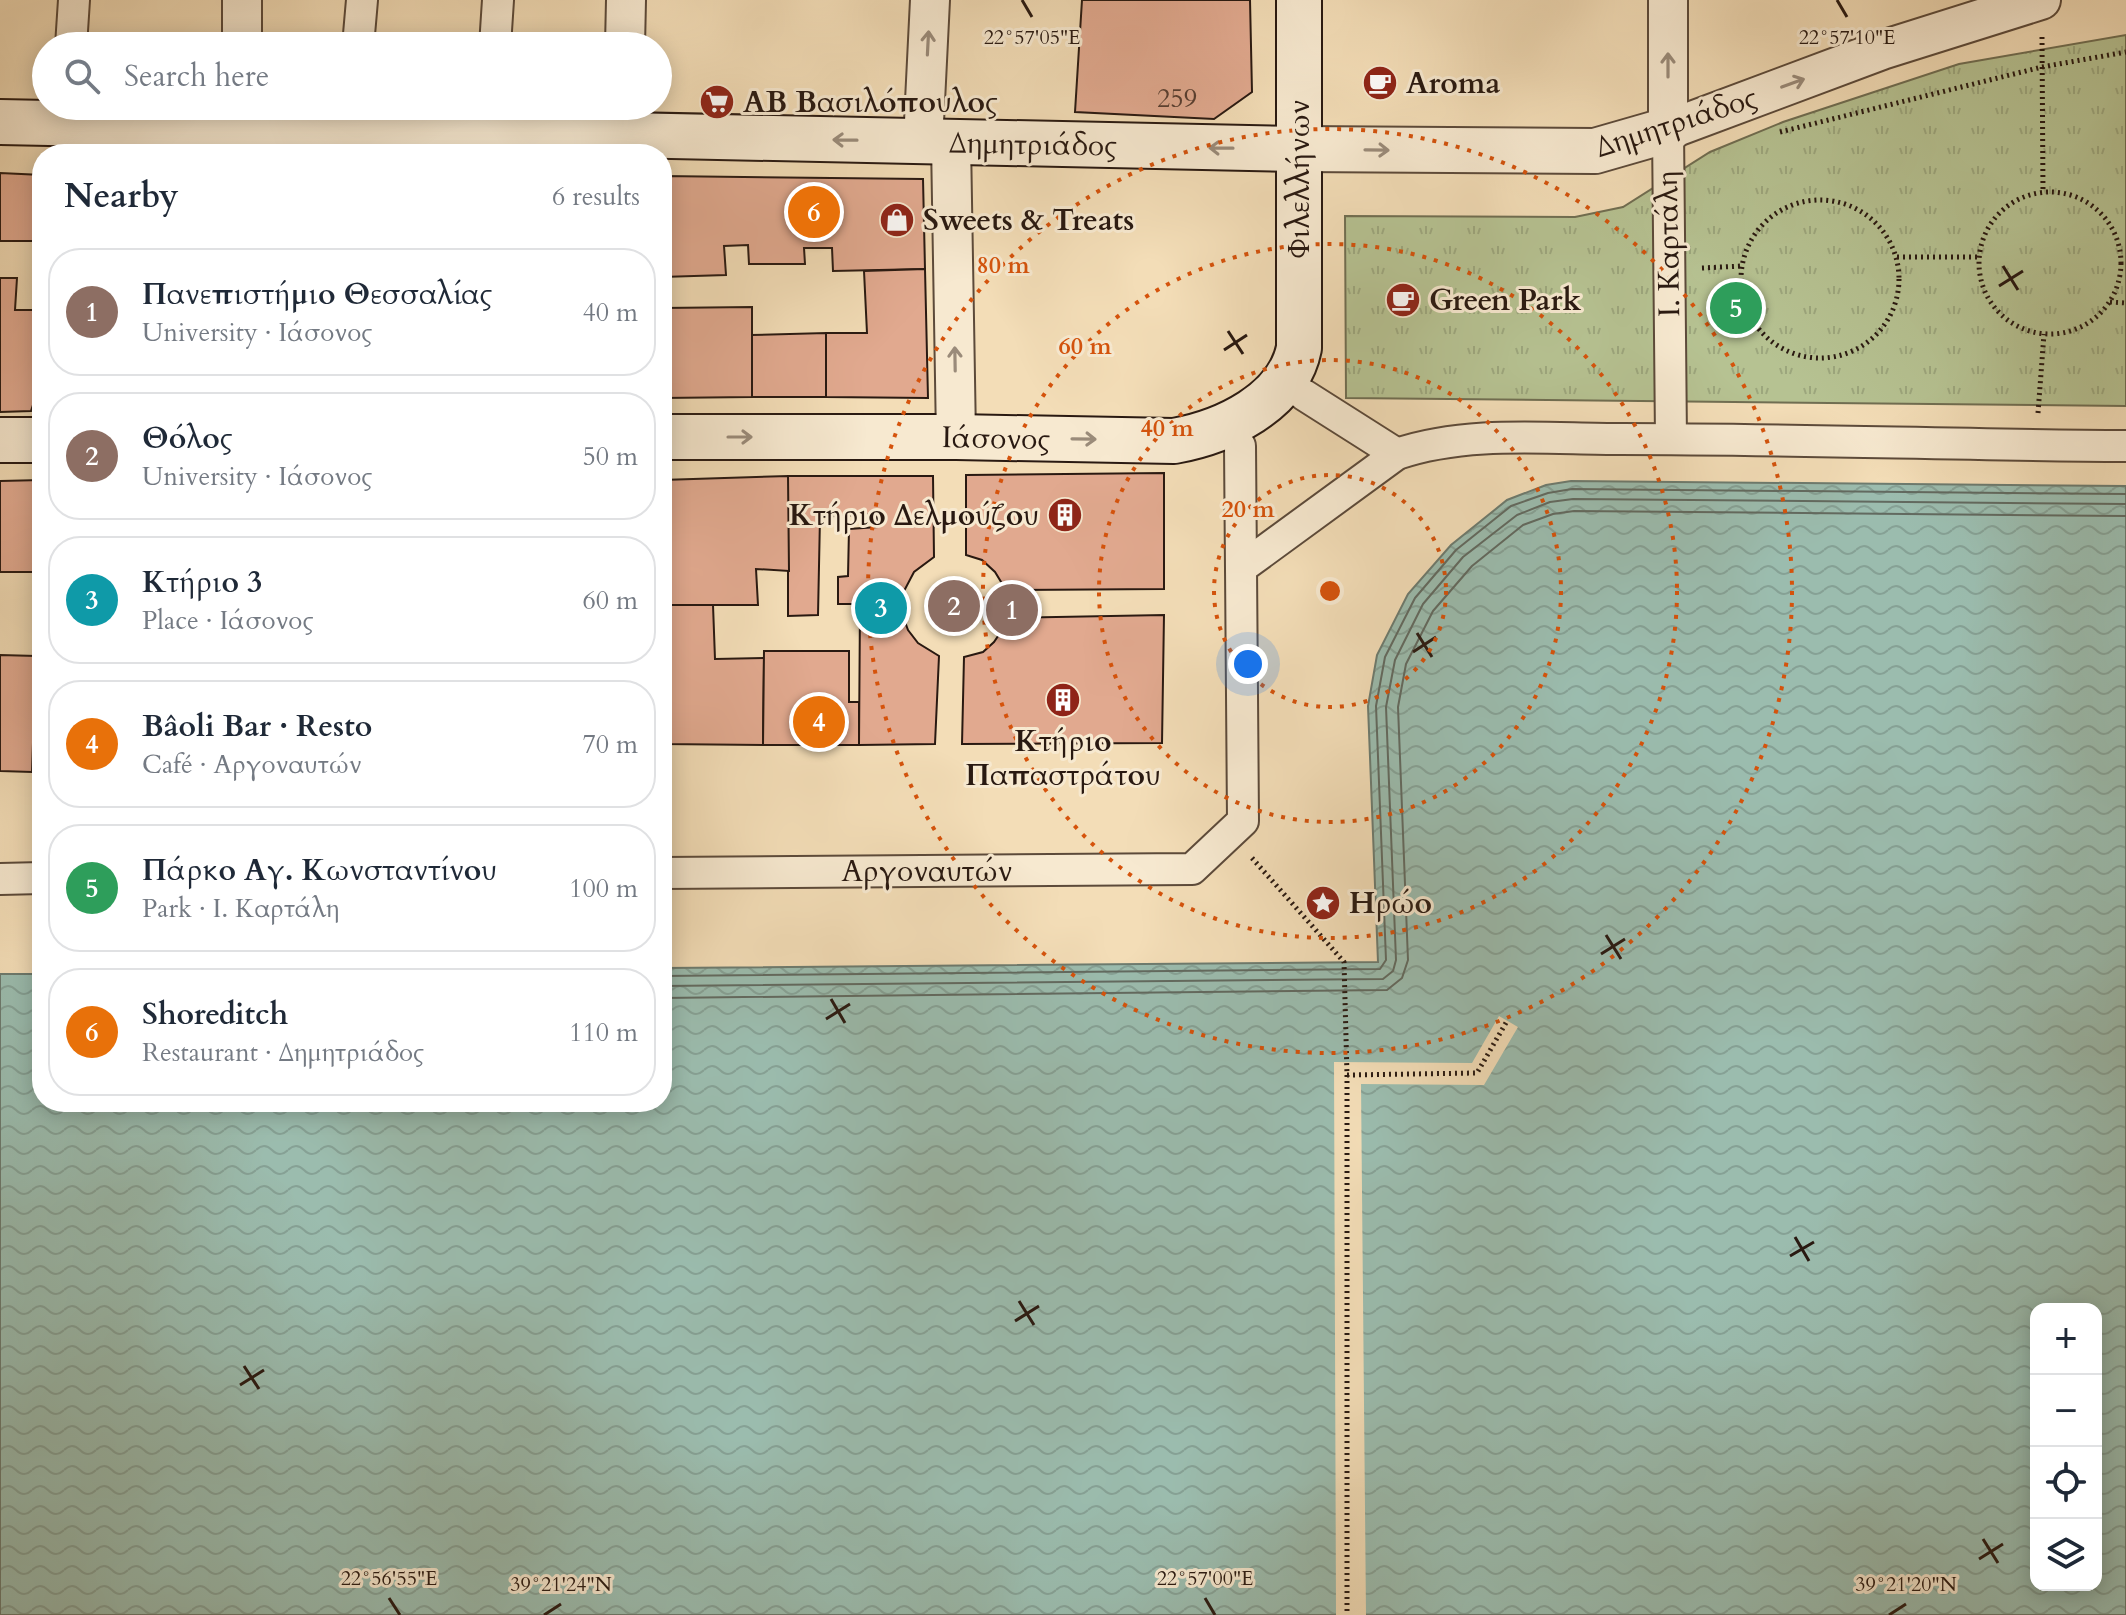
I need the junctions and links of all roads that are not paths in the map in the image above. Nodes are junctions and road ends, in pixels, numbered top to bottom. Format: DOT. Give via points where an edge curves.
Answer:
graph roads {
  1 [pos="74,0"];
  2 [pos="242,0"];
  3 [pos="362,0"];
  4 [pos="498,0"];
  5 [pos="626,0"];
  6 [pos="930,0"];
  7 [pos="1299,0"];
  8 [pos="1668,0"];
  9 [pos="2042,14"];
  10 [pos="72,32"];
  11 [pos="242,32"];
  12 [pos="359,32"];
  13 [pos="496,32"];
  14 [pos="625,32"];
  15 [pos="32,118"];
  16 [pos="136,120"];
  17 [pos="324,120"];
  18 [pos="500,120"];
  19 [pos="0,122"];
  20 [pos="242,129"];
  21 [pos="1668,130"];
  22 [pos="622,132"];
  23 [pos="937,142"];
  24 [pos="1299,149"];
  25 [pos="1301,376"];
  26 [pos="672,437"];
  27 [pos="956,437"];
  28 [pos="1671,439"];
  29 [pos="0,440"];
  30 [pos="32,440"];
  31 [pos="1240,446"];
  32 [pos="2126,446"];
  33 [pos="1397,454"];
  34 [pos="1241,568"];
  35 [pos="672,873"];
  36 [pos="32,878"];
  37 [pos="0,879"];
  1 -- 10 [label="street"];
  2 -- 11 [label="street"];
  3 -- 12 [label="street"];
  4 -- 13 [label="street"];
  5 -- 14 [label="street"];
  23 -- 6 [label="street, one-way"];
  7 -- 24 [label="main road, Φιλελλήνων"];
  21 -- 8 [label="street, Ι. Καρτάλη, one-way"];
  21 -- 9 [label="street, Δημητριάδος, one-way" via="1882,50"];
  15 -- 19 [label="main road, Δημητριάδος"];
  16 -- 20 [label="main road, Δημητριάδος"];
  17 -- 20 [label="main road, Δημητριάδος"];
  18 -- 22 [label="main road, Δημητριάδος"];
  24 -- 21 [label="main road, Δημητριάδος, one-way" via="1584,152"];
  21 -- 28 [label="street, Ι. Καρτάλη"];
  23 -- 22 [label="main road, Δημητριάδος, one-way"];
  24 -- 23 [label="main road, Δημητριάδος, one-way"];
  27 -- 23 [label="street, one-way"];
  24 -- 25 [label="main road, Φιλελλήνων"];
  27 -- 25 [label="main road, Ιάσονος, one-way" via="1174,441 1230,423 1287,379"];
  25 -- 33 [label="street"];
  26 -- 27 [label="main road, Ιάσονος, one-way"];
  28 -- 32 [label="street"];
  28 -- 33 [label="street" via="1487,439 1424,445"];
  29 -- 30 [label="main road"];
  31 -- 34 [label="street"];
  33 -- 34 [label="street"];
  34 -- 35 [label="street, Αργοναυτών" via="1243,821 1192,869"];
  36 -- 37 [label="street"];
}
